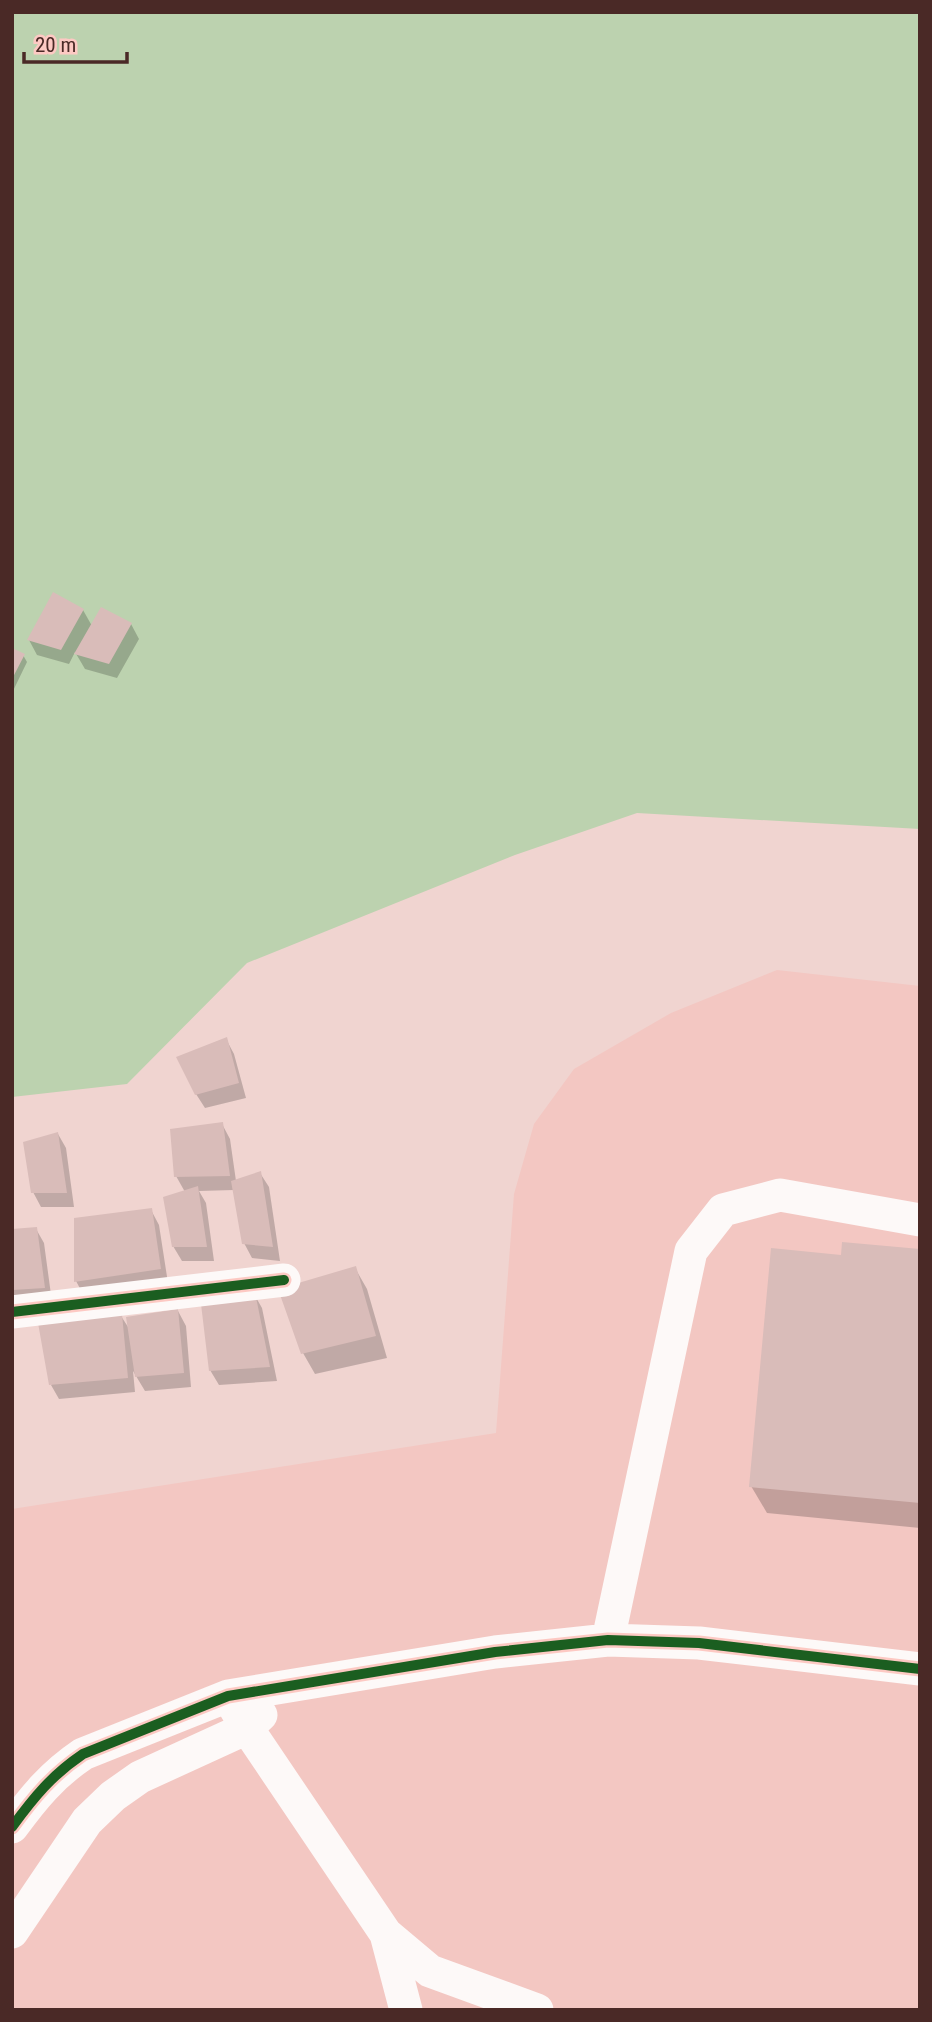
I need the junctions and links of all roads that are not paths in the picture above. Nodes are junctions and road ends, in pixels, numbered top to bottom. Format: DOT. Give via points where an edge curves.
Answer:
graph roads {
  1 [pos="920,1220"];
  2 [pos="284,1280"];
  3 [pos="12,1312"];
  4 [pos="608,1640"];
  5 [pos="920,1669"];
  6 [pos="291,1687"];
  7 [pos="228,1696"];
  8 [pos="247,1728"];
  9 [pos="12,1827"];
  10 [pos="12,1932"];
  11 [pos="386,1934"];
  12 [pos="405,2010"];
  13 [pos="537,2010"];
  1 -- 4 [label="street" via="780,1195 723,1210 691,1251"];
  2 -- 3 [label="street"];
  4 -- 5 [label="street" via="699,1643"];
  4 -- 6 [label="street" via="495,1652"];
  6 -- 7 [label="street"];
  6 -- 8 [label="street"];
  7 -- 8 [label="street"];
  7 -- 9 [label="street" via="83,1754 43,1786"];
  8 -- 10 [label="street" via="140,1777 113,1796 88,1821"];
  8 -- 11 [label="street"];
  11 -- 12 [label="street"];
  11 -- 13 [label="street" via="430,1971"];
}
